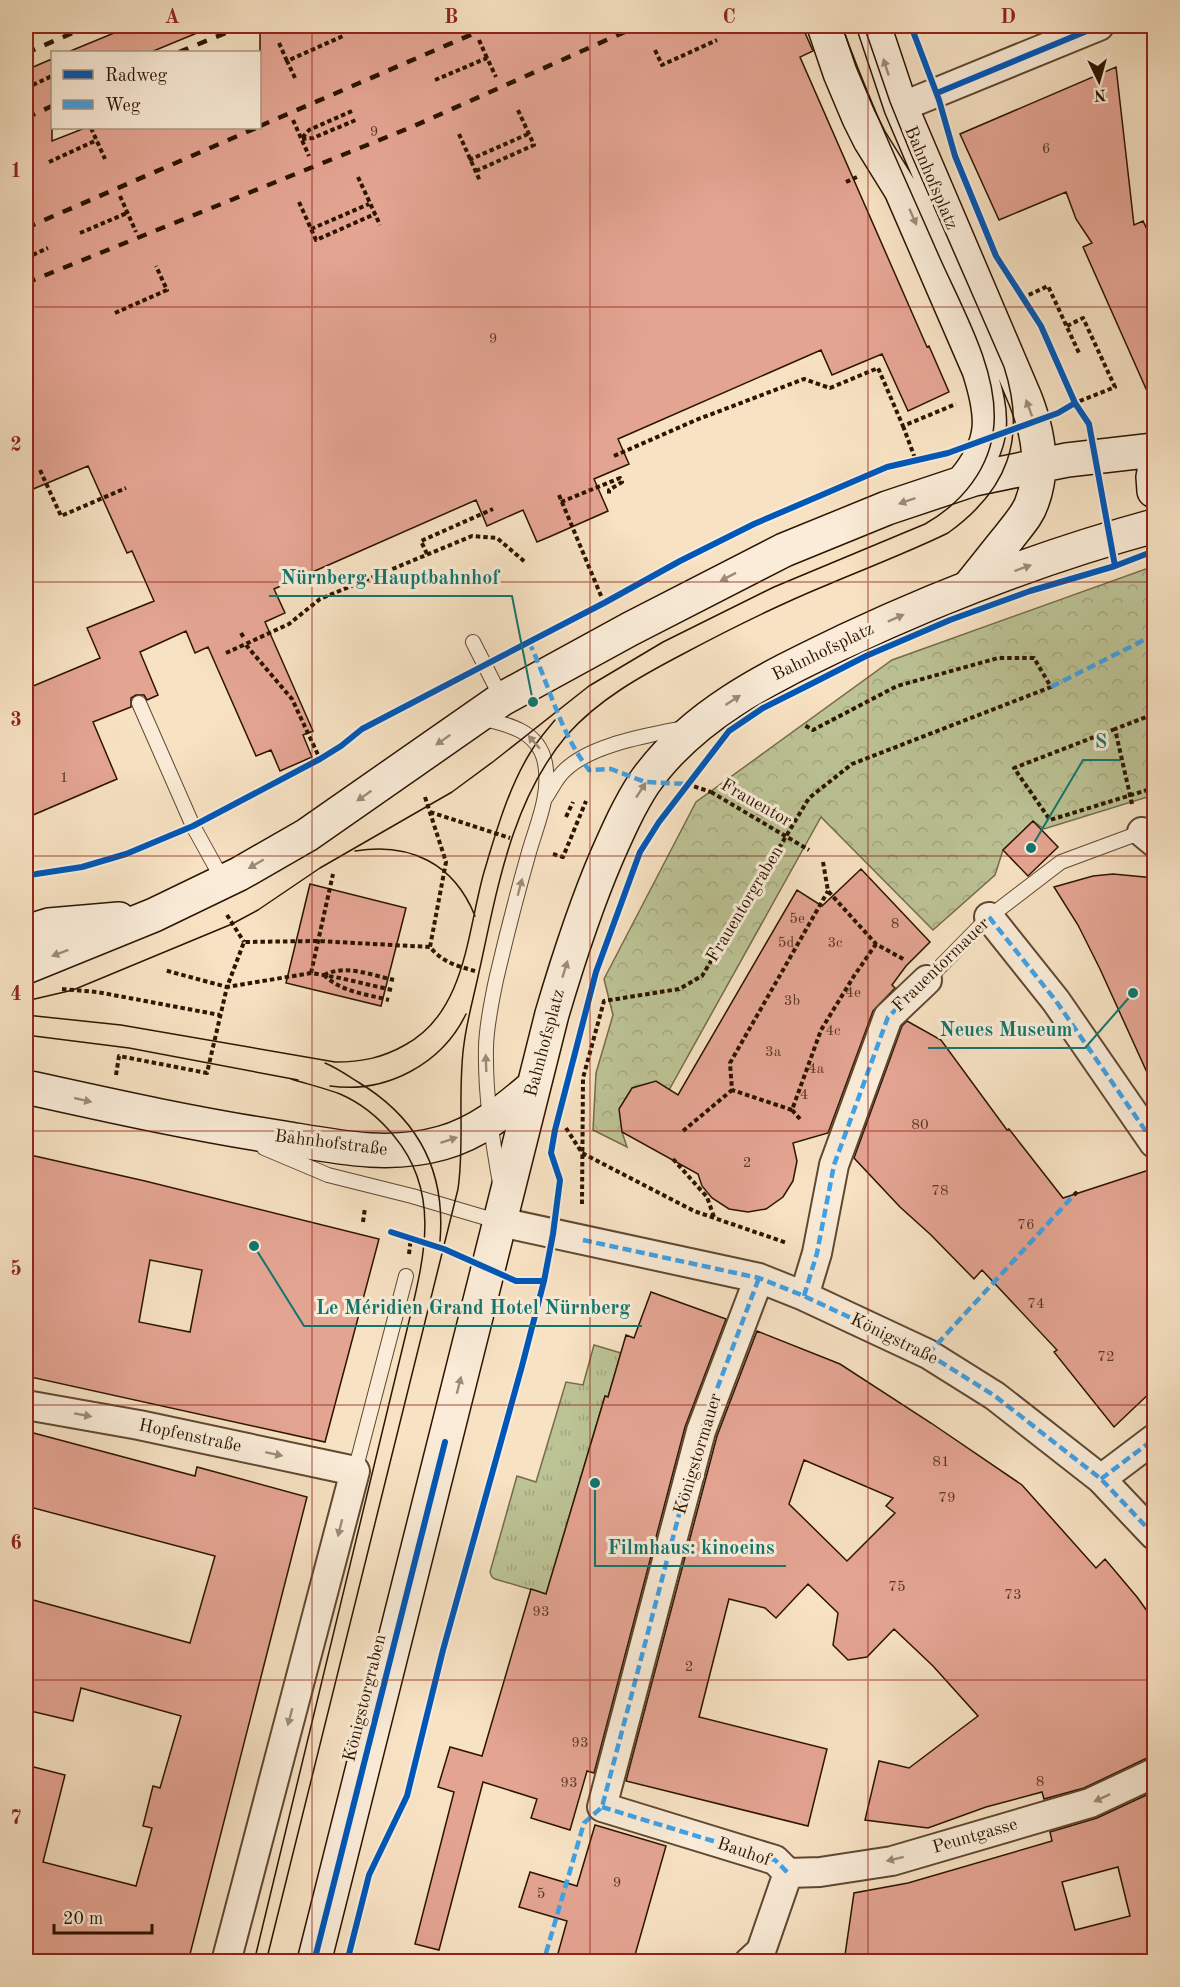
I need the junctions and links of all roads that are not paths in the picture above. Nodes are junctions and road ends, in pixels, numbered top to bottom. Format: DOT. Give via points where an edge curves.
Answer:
graph roads {
  1 [pos="824,26"];
  2 [pos="874,26"];
  3 [pos="1099,26"];
  4 [pos="901,107"];
  5 [pos="1155,450"];
  6 [pos="1038,465"];
  7 [pos="1155,472"];
  8 [pos="963,482"];
  9 [pos="1155,491"];
  10 [pos="1155,526"];
  11 [pos="968,588"];
  12 [pos="473,642"];
  13 [pos="502,699"];
  14 [pos="139,703"];
  15 [pos="475,717"];
  16 [pos="699,724"];
  17 [pos="546,796"];
  18 [pos="1150,834"];
  19 [pos="224,882"];
  20 [pos="154,915"];
  21 [pos="990,917"];
  22 [pos="26,933"];
  23 [pos="26,967"];
  24 [pos="927,980"];
  25 [pos="534,1086"];
  26 [pos="26,1087"];
  27 [pos="490,1122"];
  28 [pos="218,1128"];
  29 [pos="1155,1143"];
  30 [pos="502,1214"];
  31 [pos="406,1276"];
  32 [pos="759,1278"];
  33 [pos="804,1296"];
  34 [pos="26,1405"];
  35 [pos="1155,1439"];
  36 [pos="355,1471"];
  37 [pos="1101,1479"];
  38 [pos="1155,1535"];
  39 [pos="1155,1773"];
  40 [pos="602,1807"];
  41 [pos="788,1873"];
  42 [pos="226,1962"];
  43 [pos="314,1962"];
  44 [pos="749,1962"];
  1 -- 8 [label="main road, Bahnhofsplatz, one-way" via="850,96 870,140 901,190 980,370 989,411 988,439 981,458"];
  4 -- 2 [label="main road, Bahnhofsplatz, one-way"];
  3 -- 4 [label="street"];
  6 -- 4 [label="main road, Bahnhofsplatz, one-way" via="1036,430 1025,398"];
  5 -- 6 [label="main road"];
  6 -- 8 [label="main road"];
  6 -- 11 [label="main road, Bahnhofsplatz" via="1028,512"];
  7 -- 9 [label="main road"];
  8 -- 13 [label="main road, one-way" via="784,549"];
  11 -- 10 [label="main road, one-way"];
  16 -- 11 [label="main road, Bahnhofsplatz, one-way" via="768,679 875,627"];
  12 -- 13 [label="lane"];
  13 -- 15 [label="main road"];
  14 -- 19 [label="lane" via="193,826"];
  17 -- 15 [label="lane, one-way" via="546,765 540,747 529,735 509,724"];
  15 -- 19 [label="main road, one-way" via="307,835"];
  16 -- 17 [label="lane" via="620,742 580,759 564,771"];
  25 -- 16 [label="main road, Bahnhofsplatz, one-way" via="571,951 613,843 645,782"];
  27 -- 17 [label="lane, one-way" via="486,1045 496,980"];
  18 -- 21 [label="lane, Frauentormauer" via="1061,862"];
  19 -- 20 [label="main road"];
  20 -- 22 [label="main road" via="49,925"];
  20 -- 23 [label="main road, one-way"];
  21 -- 24 [label="lane, Frauentormauer"];
  21 -- 29 [label="street" via="1056,1001"];
  24 -- 33 [label="street, Frauentormauer" via="888,1017 834,1165 817,1253"];
  25 -- 27 [label="main road, Bahnhofstraße"];
  25 -- 30 [label="main road, Bahnhofsplatz"];
  26 -- 28 [label="main road, Bahnhofstraße, one-way"];
  28 -- 27 [label="main road, Bahnhofstraße, one-way" via="386,1152 442,1143"];
  27 -- 30 [label="lane"];
  28 -- 30 [label="lane, Bahnhofstraße" via="328,1175"];
  30 -- 32 [label="street, Königstraße" via="583,1240"];
  43 -- 30 [label="main road, Königstorgraben, one-way"];
  31 -- 36 [label="lane"];
  32 -- 33 [label="street, Königstraße"];
  32 -- 40 [label="street, Königstormauer" via="701,1431"];
  33 -- 37 [label="street, Königstraße" via="928,1354 995,1396"];
  34 -- 36 [label="street, Hopfenstraße, one-way"];
  35 -- 37 [label="street"];
  36 -- 42 [label="street, one-way"];
  37 -- 38 [label="street, Königstraße"];
  39 -- 41 [label="street, Peuntgasse, one-way" via="1090,1803 892,1860"];
  40 -- 41 [label="street, Bauhof" via="775,1860"];
  41 -- 44 [label="street, Bauhof" via="761,1951"];
}
